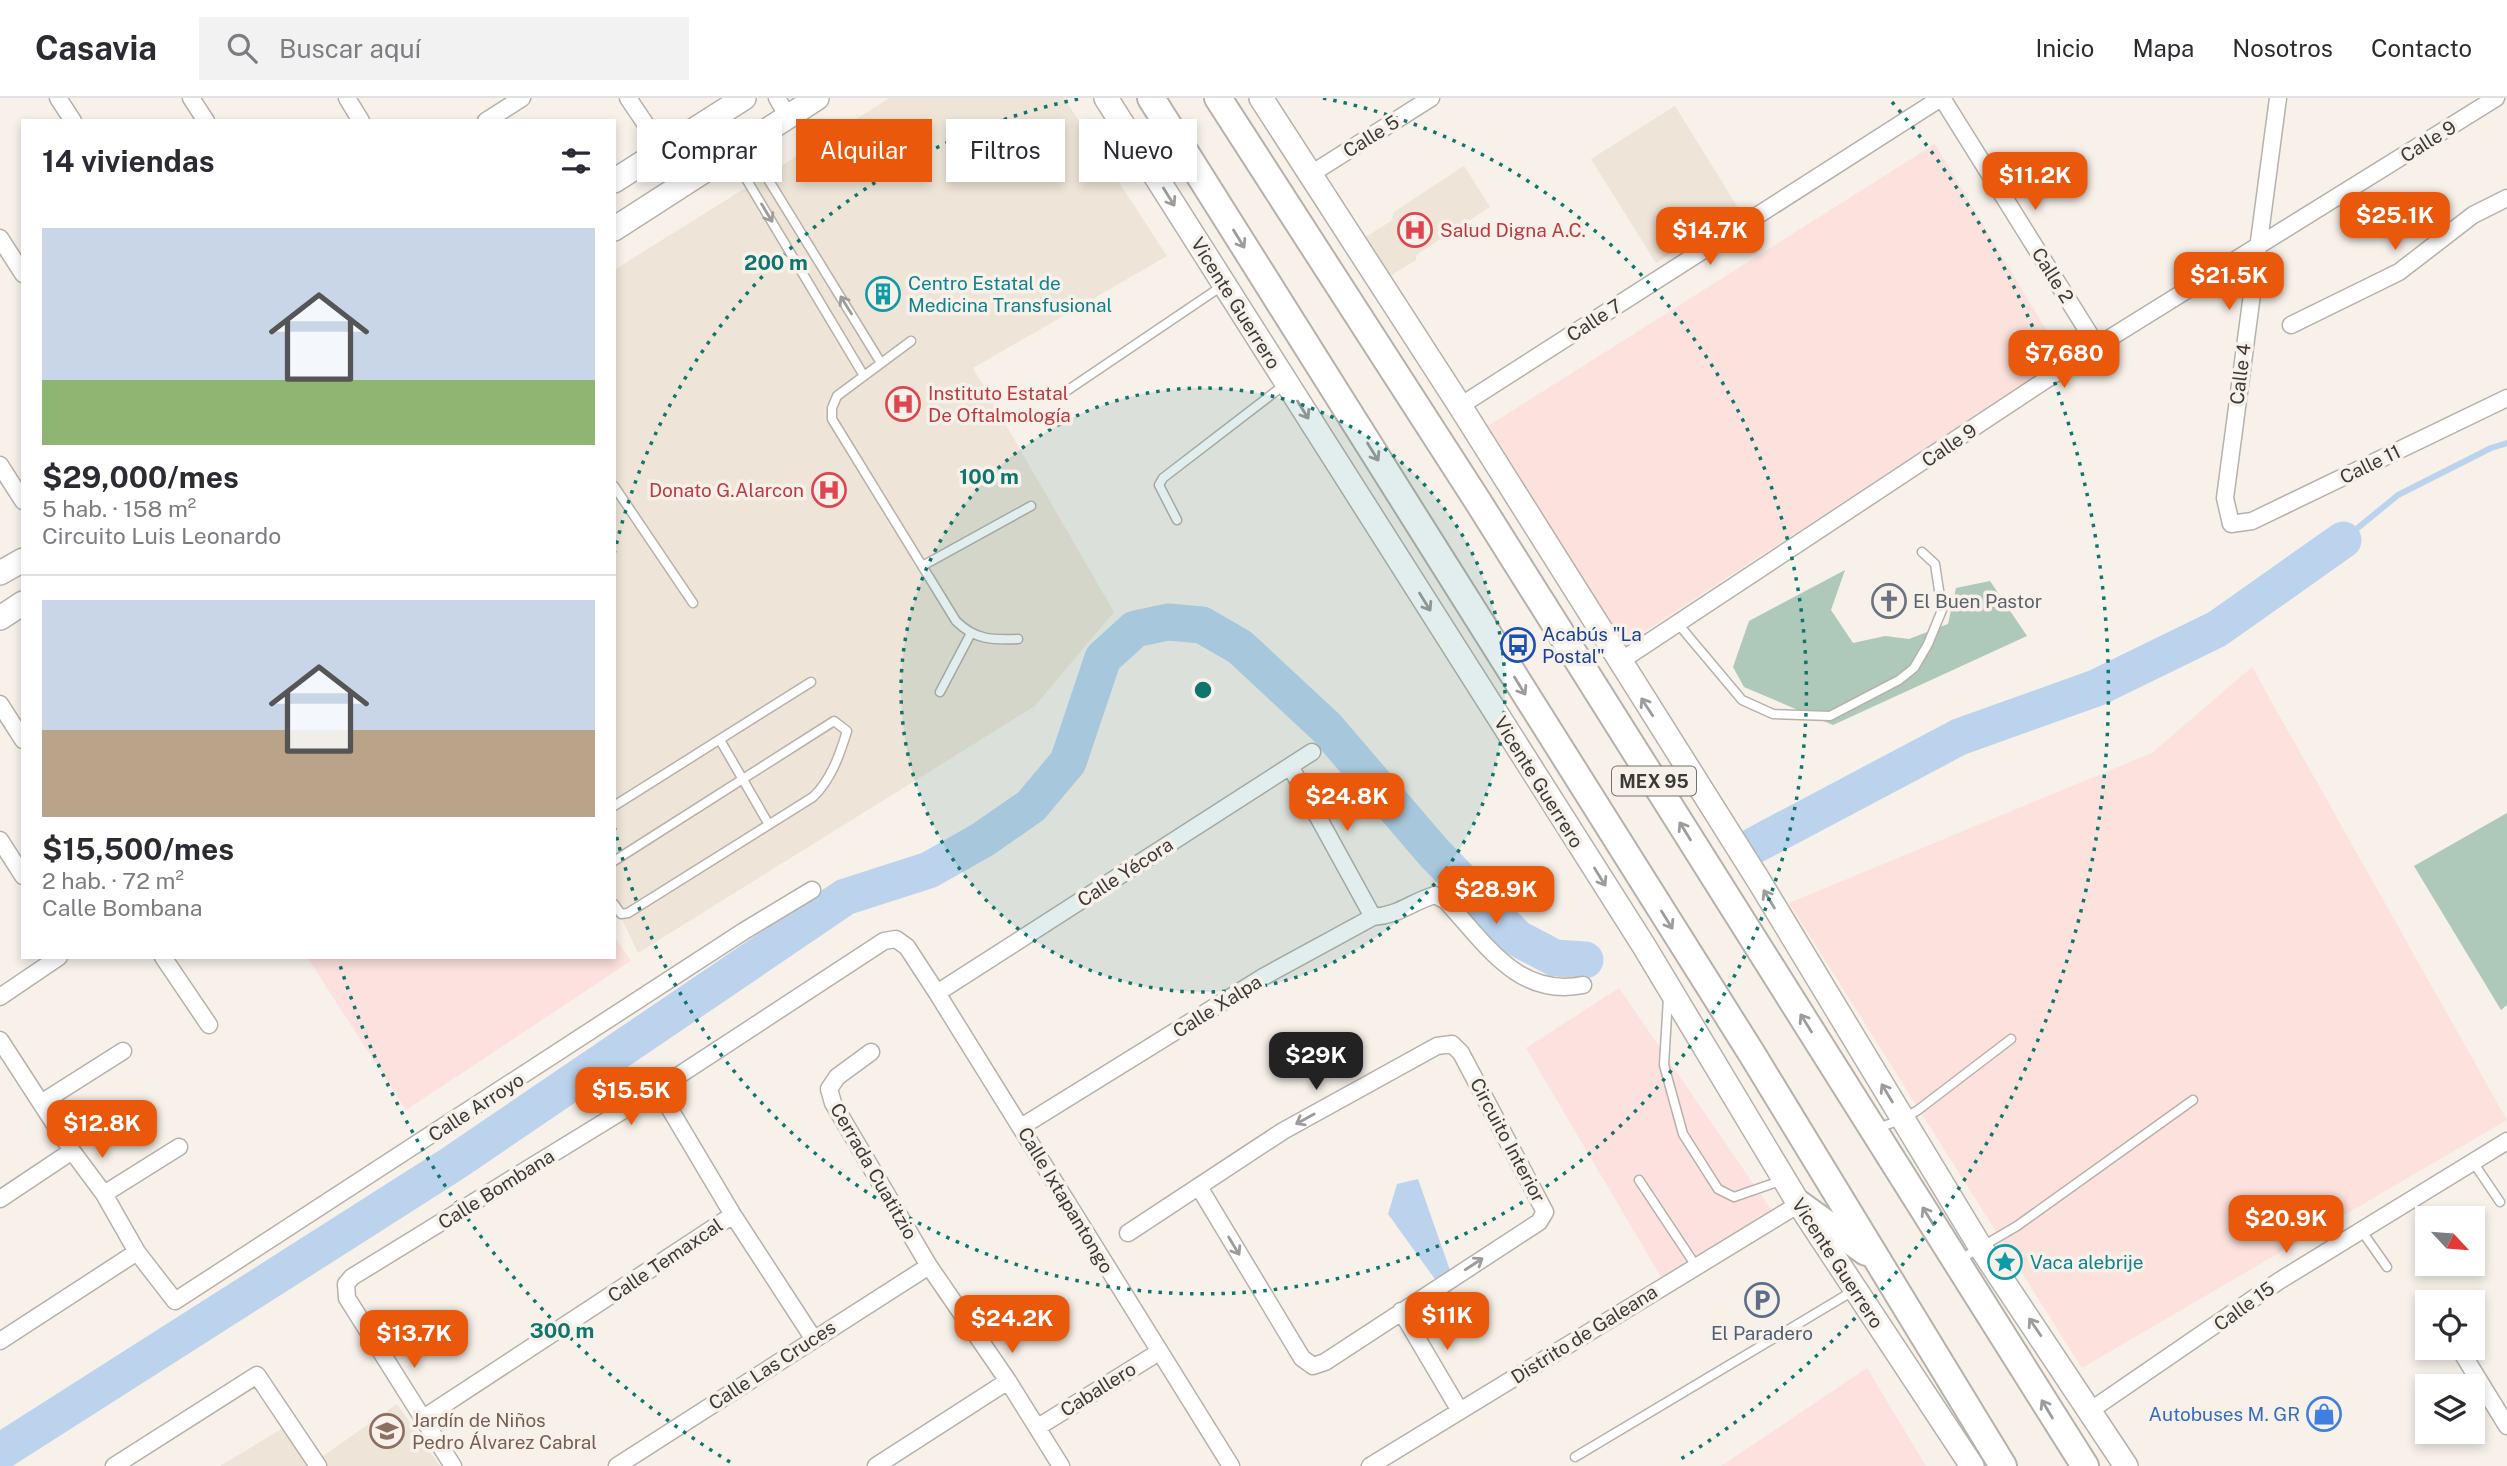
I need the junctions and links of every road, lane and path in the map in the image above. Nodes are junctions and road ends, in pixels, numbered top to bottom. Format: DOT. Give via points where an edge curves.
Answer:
graph roads {
  1 [pos="58,98"];
  2 [pos="191,98"];
  3 [pos="347,98"];
  4 [pos="522,98"];
  5 [pos="628,98"];
  6 [pos="744,98"];
  7 [pos="817,98"];
  8 [pos="1106,98"];
  9 [pos="1151,98"];
  10 [pos="1218,98"];
  11 [pos="1261,98"];
  12 [pos="1431,98"];
  13 [pos="1941,98"];
  14 [pos="2278,98"];
  15 [pos="2496,98"];
  16 [pos="782,108"];
  17 [pos="72,119"];
  18 [pos="205,119"];
  19 [pos="360,119"];
  20 [pos="489,119"];
  21 [pos="642,119"];
  22 [pos="711,119"];
  23 [pos="637,166"];
  24 [pos="1311,174"];
  25 [pos="616,180"];
  26 [pos="687,182"];
  27 [pos="757,182"];
  28 [pos="761,182"];
  29 [pos="2507,198"];
  30 [pos="616,228"];
  31 [pos="0,238"];
  32 [pos="2256,250"];
  33 [pos="21,271"];
  34 [pos="1224,284"];
  35 [pos="2291,325"];
  36 [pos="911,341"];
  37 [pos="2097,346"];
  38 [pos="881,363"];
  39 [pos="864,376"];
  40 [pos="1286,383"];
  41 [pos="1065,392"];
  42 [pos="2507,398"];
  43 [pos="1460,406"];
  44 [pos="0,465"];
  45 [pos="1505,479"];
  46 [pos="616,489"];
  47 [pos="21,498"];
  48 [pos="1477,500"];
  49 [pos="1031,506"];
  50 [pos="1177,520"];
  51 [pos="2231,524"];
  52 [pos="1922,552"];
  53 [pos="21,561"];
  54 [pos="924,565"];
  55 [pos="0,573"];
  56 [pos="693,603"];
  57 [pos="21,604"];
  58 [pos="0,618"];
  59 [pos="1679,625"];
  60 [pos="970,635"];
  61 [pos="1018,639"];
  62 [pos="1619,662"];
  63 [pos="811,682"];
  64 [pos="940,692"];
  65 [pos="0,704"];
  66 [pos="21,737"];
  67 [pos="720,740"];
  68 [pos="1312,751"];
  69 [pos="1290,766"];
  70 [pos="741,780"];
  71 [pos="616,805"];
  72 [pos="768,823"];
  73 [pos="0,840"];
  74 [pos="616,859"];
  75 [pos="21,873"];
  76 [pos="811,890"];
  77 [pos="616,907"];
  78 [pos="1373,917"];
  79 [pos="896,939"];
  80 [pos="56,959"];
  81 [pos="164,959"];
  82 [pos="1583,985"];
  83 [pos="1669,988"];
  84 [pos="937,993"];
  85 [pos="0,997"];
  86 [pos="209,1025"];
  87 [pos="2011,1039"];
  88 [pos="2,1048"];
  89 [pos="123,1051"];
  90 [pos="871,1052"];
  91 [pos="658,1089"];
  92 [pos="2193,1100"];
  93 [pos="41,1103"];
  94 [pos="1903,1119"];
  95 [pos="1021,1127"];
  96 [pos="1873,1129"];
  97 [pos="2507,1141"];
  98 [pos="179,1147"];
  99 [pos="72,1151"];
  100 [pos="2473,1162"];
  101 [pos="1784,1179"];
  102 [pos="1639,1180"];
  103 [pos="1199,1187"];
  104 [pos="104,1194"];
  105 [pos="0,1199"];
  106 [pos="2500,1202"];
  107 [pos="1799,1204"];
  108 [pos="733,1215"];
  109 [pos="2361,1230"];
  110 [pos="1128,1233"];
  111 [pos="1981,1248"];
  112 [pos="137,1252"];
  113 [pos="1876,1258"];
  114 [pos="1956,1261"];
  115 [pos="929,1266"];
  116 [pos="1696,1266"];
  117 [pos="2386,1267"];
  118 [pos="1856,1290"];
  119 [pos="1401,1311"];
  120 [pos="813,1338"];
  121 [pos="0,1341"];
  122 [pos="1159,1352"];
  123 [pos="2466,1360"];
  124 [pos="1008,1381"];
  125 [pos="2091,1409"];
  126 [pos="1460,1411"];
  127 [pos="422,1419"];
  128 [pos="2507,1426"];
  129 [pos="1038,1427"];
  130 [pos="1575,1457"];
  131 [pos="114,1466"];
  132 [pos="318,1466"];
  133 [pos="453,1466"];
  134 [pos="617,1466"];
  135 [pos="876,1466"];
  136 [pos="1061,1466"];
  137 [pos="1231,1466"];
  138 [pos="1370,1466"];
  139 [pos="1972,1466"];
  140 [pos="2003,1466"];
  141 [pos="2085,1466"];
  142 [pos="2126,1466"];
  1 -- 17 [label="street"];
  2 -- 18 [label="street"];
  3 -- 19 [label="street"];
  4 -- 20 [label="street"];
  5 -- 21 [label="street"];
  6 -- 22 [label="main road"];
  7 -- 16 [label="main road"];
  8 -- 34 [label="main road, Vicente Guerrero, one-way"];
  9 -- 113 [label="main road, MEX 95, one-way"];
  10 -- 48 [label="main road, MEX 95"];
  11 -- 24 [label="main road"];
  12 -- 24 [label="street, Calle 5"];
  13 -- 37 [label="street, Calle 2"];
  13 -- 43 [label="street, Calle 7"];
  14 -- 32 [label="street, Calle 4"];
  15 -- 32 [label="street, Calle 9"];
  23 -- 25 [label="main road"];
  24 -- 43 [label="main road"];
  26 -- 30 [label="main road"];
  27 -- 39 [label="lane, one-way"];
  38 -- 28 [label="lane, one-way"];
  29 -- 35 [label="street" via="2473,215 2399,272"];
  31 -- 33 [label="street"];
  32 -- 37 [label="street, Calle 9"];
  32 -- 51 [label="street, Calle 4" via="2225,498"];
  34 -- 40 [label="main road, Vicente Guerrero"];
  34 -- 41 [label="lane"];
  36 -- 38 [label="lane"];
  37 -- 59 [label="street, Calle 9"];
  38 -- 39 [label="lane"];
  39 -- 54 [label="lane" via="838,396 832,419"];
  40 -- 50 [label="lane" via="1168,471 1159,485"];
  40 -- 83 [label="main road, Vicente Guerrero, one-way"];
  42 -- 51 [label="street, Calle 11" via="2252,521"];
  43 -- 45 [label="main road"];
  44 -- 47 [label="street"];
  45 -- 48 [label="main road"];
  45 -- 62 [label="main road"];
  46 -- 56 [label="lane"];
  96 -- 48 [label="main road, MEX 95, one-way"];
  49 -- 54 [label="lane"];
  52 -- 59 [label="lane" via="1936,564 1942,610 1928,644 1914,667 1899,680 1830,716 1773,714 1742,700"];
  53 -- 55 [label="main road"];
  54 -- 60 [label="lane" via="950,613"];
  57 -- 58 [label="main road"];
  59 -- 62 [label="street, Calle 9"];
  60 -- 61 [label="lane"];
  60 -- 64 [label="lane"];
  94 -- 62 [label="main road, one-way"];
  63 -- 67 [label="lane"];
  65 -- 66 [label="street"];
  67 -- 70 [label="lane"];
  67 -- 71 [label="lane"];
  68 -- 69 [label="street, Calle Yécora"];
  69 -- 78 [label="street"];
  69 -- 84 [label="street, Calle Yécora"];
  70 -- 72 [label="lane"];
  70 -- 72 [label="lane" via="834,721 847,731 821,789"];
  70 -- 74 [label="lane"];
  72 -- 77 [label="lane" via="628,913 621,914"];
  73 -- 75 [label="street"];
  76 -- 112 [label="street, Calle Arroyo" via="175,1301"];
  78 -- 82 [label="street, Calle Xalpa" via="1393,915 1435,895 1446,901 1508,970 1560,990"];
  78 -- 95 [label="street, Calle Xalpa" via="1263,977"];
  79 -- 84 [label="street, Calle Ixtapantongo" via="907,947"];
  79 -- 91 [label="street, Calle Bombana" via="884,941"];
  80 -- 85 [label="street"];
  81 -- 86 [label="street"];
  83 -- 101 [label="main road, Vicente Guerrero"];
  83 -- 101 [label="lane" via="1664,1065 1683,1134 1718,1189 1734,1197"];
  84 -- 95 [label="street, Calle Ixtapantongo"];
  87 -- 94 [label="lane"];
  88 -- 93 [label="street"];
  89 -- 93 [label="street"];
  90 -- 115 [label="street, Cerrada Cuatitzio" via="836,1077 830,1089 833,1103"];
  91 -- 108 [label="street"];
  91 -- 127 [label="street, Calle Bombana" via="346,1284 347,1298"];
  92 -- 111 [label="lane"];
  93 -- 99 [label="street"];
  94 -- 96 [label="lane"];
  94 -- 111 [label="main road"];
  95 -- 122 [label="street, Calle Ixtapantongo"];
  114 -- 96 [label="main road, MEX 95, one-way"];
  97 -- 100 [label="street, Calle 15"];
  98 -- 104 [label="street"];
  99 -- 104 [label="street"];
  99 -- 105 [label="street"];
  100 -- 106 [label="lane"];
  100 -- 109 [label="street, Calle 15"];
  101 -- 107 [label="main road, Vicente Guerrero"];
  102 -- 116 [label="lane"];
  103 -- 110 [label="street"];
  103 -- 119 [label="street, Circuito Interior, one-way" via="1302,1359 1313,1366"];
  119 -- 103 [label="street, Circuito Interior, one-way" via="1539,1222 1545,1212 1461,1052 1452,1044 1437,1046 1283,1131"];
  104 -- 112 [label="street"];
  107 -- 113 [label="main road"];
  107 -- 116 [label="street, Distrito de Galeana"];
  107 -- 118 [label="main road, Vicente Guerrero"];
  108 -- 120 [label="street"];
  108 -- 127 [label="street, Calle Temaxcal"];
  109 -- 117 [label="lane"];
  109 -- 125 [label="street, Calle 15"];
  111 -- 114 [label="lane"];
  125 -- 111 [label="main road, one-way"];
  112 -- 121 [label="street"];
  113 -- 140 [label="main road, MEX 95"];
  141 -- 114 [label="main road, MEX 95, one-way"];
  115 -- 120 [label="street, Calle Las Cruces"];
  115 -- 124 [label="street, Cerrada Cuatitzio"];
  116 -- 126 [label="street, Distrito de Galeana"];
  118 -- 130 [label="lane"];
  118 -- 139 [label="main road, Vicente Guerrero"];
  119 -- 126 [label="street"];
  120 -- 134 [label="street, Calle Las Cruces"];
  122 -- 129 [label="street, Caballero"];
  122 -- 137 [label="street, Calle Ixtapantongo"];
  123 -- 128 [label="street"];
  124 -- 129 [label="street, Cerrada Cuatitzio"];
  124 -- 135 [label="street"];
  125 -- 142 [label="main road"];
  126 -- 138 [label="street, Distrito de Galeana"];
  127 -- 133 [label="street"];
  129 -- 136 [label="street, Cerrada Cuatitzio"];
  131 -- 132 [label="street" via="257,1375"];
}
